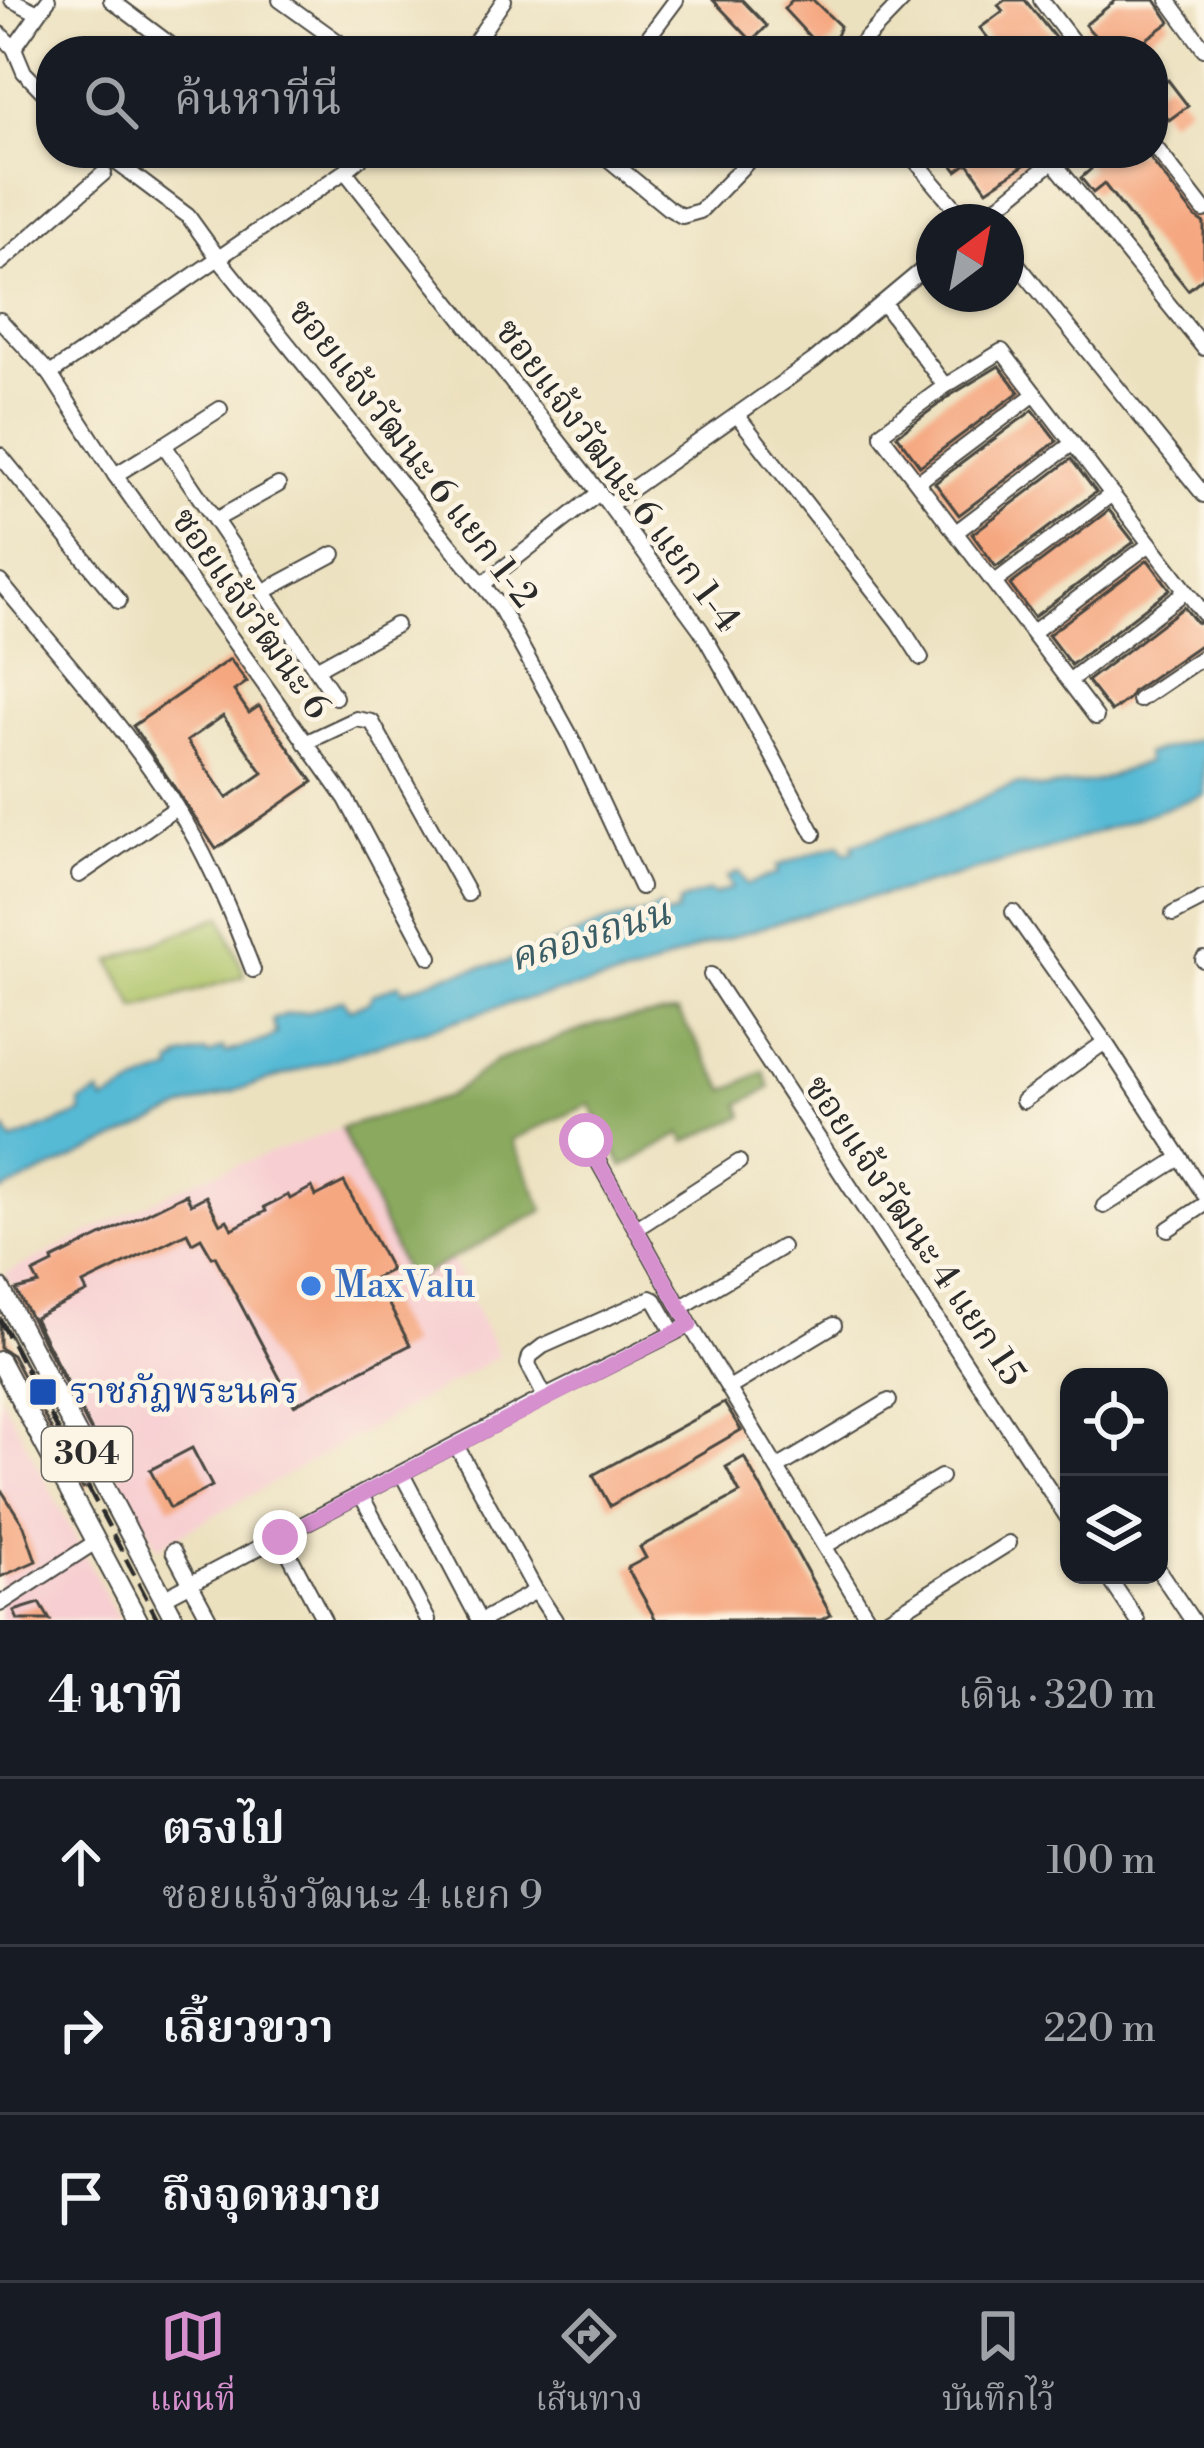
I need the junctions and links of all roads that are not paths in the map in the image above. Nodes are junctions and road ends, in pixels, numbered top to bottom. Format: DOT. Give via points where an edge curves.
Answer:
graph roads {
  1 [pos="10,0"];
  2 [pos="48,0"];
  3 [pos="111,0"];
  4 [pos="280,0"];
  5 [pos="504,0"];
  6 [pos="676,0"];
  7 [pos="903,0"];
  8 [pos="1168,0"];
  9 [pos="1047,2"];
  10 [pos="0,5"];
  11 [pos="38,14"];
  12 [pos="0,34"];
  13 [pos="159,36"];
  14 [pos="330,36"];
  15 [pos="486,36"];
  16 [pos="649,36"];
  17 [pos="868,36"];
  18 [pos="1071,36"];
  19 [pos="14,49"];
  20 [pos="1204,49"];
  21 [pos="36,84"];
  22 [pos="1168,163"];
  23 [pos="126,168"];
  24 [pos="349,168"];
  25 [pos="619,168"];
  26 [pos="742,168"];
  27 [pos="924,168"];
  28 [pos="1040,168"];
  29 [pos="1063,168"];
  30 [pos="345,171"];
  31 [pos="104,173"];
  32 [pos="960,204"];
  33 [pos="999,204"];
  34 [pos="1204,210"];
  35 [pos="219,259"];
  36 [pos="0,263"];
  37 [pos="1024,272"];
  38 [pos="916,275"];
  39 [pos="883,303"];
  40 [pos="0,320"];
  41 [pos="1204,348"];
  42 [pos="50,374"];
  43 [pos="945,386"];
  44 [pos="1035,394"];
  45 [pos="220,410"];
  46 [pos="737,415"];
  47 [pos="1073,443"];
  48 [pos="164,445"];
  49 [pos="0,455"];
  50 [pos="115,475"];
  51 [pos="918,482"];
  52 [pos="278,485"];
  53 [pos="1112,494"];
  54 [pos="1204,495"];
  55 [pos="604,499"];
  56 [pos="215,520"];
  57 [pos="956,532"];
  58 [pos="1150,544"];
  59 [pos="334,554"];
  60 [pos="0,582"];
  61 [pos="995,583"];
  62 [pos="483,584"];
  63 [pos="1186,591"];
  64 [pos="263,592"];
  65 [pos="119,601"];
  66 [pos="1204,614"];
  67 [pos="395,625"];
  68 [pos="1033,632"];
  69 [pos="1204,656"];
  70 [pos="921,658"];
  71 [pos="316,669"];
  72 [pos="1070,680"];
  73 [pos="334,697"];
  74 [pos="1139,700"];
  75 [pos="1096,717"];
  76 [pos="305,743"];
  77 [pos="176,808"];
  78 [pos="814,834"];
  79 [pos="79,875"];
  80 [pos="641,887"];
  81 [pos="468,893"];
  82 [pos="1204,898"];
  83 [pos="1013,912"];
  84 [pos="1173,914"];
  85 [pos="430,957"];
  86 [pos="253,970"];
  87 [pos="711,975"];
  88 [pos="1106,1042"];
  89 [pos="1023,1101"];
  90 [pos="586,1140"];
  91 [pos="1180,1158"];
  92 [pos="739,1162"];
  93 [pos="1204,1194"];
  94 [pos="1204,1205"];
  95 [pos="1104,1206"];
  96 [pos="637,1228"];
  97 [pos="1168,1229"];
  98 [pos="782,1247"];
  99 [pos="0,1288"];
  100 [pos="680,1308"];
  101 [pos="690,1325"];
  102 [pos="834,1325"];
  103 [pos="673,1332"];
  104 [pos="0,1361"];
  105 [pos="729,1388"];
  106 [pos="545,1397"];
  107 [pos="890,1401"];
  108 [pos="456,1445"];
  109 [pos="777,1468"];
  110 [pos="402,1474"];
  111 [pos="941,1478"];
  112 [pos="361,1495"];
  113 [pos="1060,1506"];
  114 [pos="280,1537"];
  115 [pos="97,1541"];
  116 [pos="1009,1543"];
  117 [pos="825,1546"];
  118 [pos="173,1551"];
  119 [pos="190,1583"];
  120 [pos="1113,1584"];
  121 [pos="1168,1584"];
  122 [pos="536,1591"];
  123 [pos="163,1598"];
  124 [pos="0,1604"];
  125 [pos="138,1620"];
  126 [pos="175,1620"];
  127 [pos="210,1620"];
  128 [pos="324,1620"];
  129 [pos="428,1620"];
  130 [pos="481,1620"];
  131 [pos="555,1620"];
  132 [pos="869,1620"];
  133 [pos="886,1620"];
  134 [pos="1137,1620"];
  135 [pos="1192,1620"];
  1 -- 10 [label="street"];
  1 -- 11 [label="street"];
  2 -- 11 [label="street"];
  3 -- 13 [label="street"];
  4 -- 14 [label="street"];
  5 -- 15 [label="street"];
  6 -- 16 [label="street"];
  7 -- 17 [label="street"];
  8 -- 20 [label="street"];
  9 -- 18 [label="street"];
  11 -- 19 [label="street"];
  12 -- 19 [label="street"];
  19 -- 21 [label="street"];
  22 -- 34 [label="street"];
  23 -- 35 [label="street, ซอยแจ้งวัฒนะ 6 แยก 1-2" via="188,216"];
  24 -- 30 [label="street"];
  25 -- 26 [label="street" via="682,216 700,211"];
  27 -- 32 [label="street"];
  28 -- 33 [label="street"];
  29 -- 41 [label="street"];
  30 -- 35 [label="street"];
  30 -- 55 [label="street, ซอยแจ้งวัฒนะ 6 แยก 1-4"];
  31 -- 36 [label="street"];
  35 -- 42 [label="street"];
  35 -- 62 [label="street, ซอยแจ้งวัฒนะ 6 แยก 1-2"];
  37 -- 54 [label="street"];
  38 -- 39 [label="street"];
  39 -- 43 [label="street"];
  39 -- 46 [label="street"];
  40 -- 42 [label="street, ซอยแจ้งวัฒนะ 6"];
  42 -- 50 [label="street, ซอยแจ้งวัฒนะ 6"];
  43 -- 44 [label="street" via="1000,350"];
  43 -- 51 [label="street" via="881,434"];
  44 -- 47 [label="street"];
  44 -- 51 [label="street"];
  45 -- 48 [label="street"];
  46 -- 55 [label="street"];
  46 -- 70 [label="street"];
  47 -- 53 [label="street"];
  47 -- 57 [label="street"];
  48 -- 50 [label="street"];
  48 -- 56 [label="street"];
  49 -- 65 [label="street"];
  50 -- 76 [label="street, ซอยแจ้งวัฒนะ 6"];
  51 -- 57 [label="street"];
  52 -- 56 [label="street"];
  53 -- 58 [label="street"];
  53 -- 61 [label="street"];
  55 -- 62 [label="street"];
  55 -- 78 [label="street, ซอยแจ้งวัฒนะ 6 แยก 1-4" via="700,630"];
  56 -- 64 [label="street"];
  57 -- 61 [label="street"];
  58 -- 63 [label="street"];
  58 -- 68 [label="street"];
  59 -- 64 [label="street"];
  60 -- 77 [label="street"];
  61 -- 68 [label="street"];
  62 -- 80 [label="street, ซอยแจ้งวัฒนะ 6 แยก 1-2" via="543,682"];
  63 -- 66 [label="street"];
  63 -- 72 [label="street"];
  64 -- 71 [label="street"];
  67 -- 71 [label="street"];
  68 -- 72 [label="street"];
  69 -- 74 [label="street"];
  71 -- 73 [label="street"];
  72 -- 75 [label="street"];
  76 -- 81 [label="street" via="356,719 372,722"];
  76 -- 85 [label="street, ซอยแจ้งวัฒนะ 6" via="346,799"];
  77 -- 79 [label="street"];
  77 -- 86 [label="street"];
  82 -- 84 [label="street"];
  83 -- 88 [label="street"];
  87 -- 113 [label="street, ซอยแจ้งวัฒนะ 4 แยก 15"];
  88 -- 89 [label="street"];
  88 -- 91 [label="street"];
  90 -- 96 [label="street"];
  91 -- 93 [label="street"];
  91 -- 95 [label="street"];
  92 -- 96 [label="street"];
  94 -- 97 [label="street"];
  96 -- 100 [label="street"];
  98 -- 100 [label="street"];
  99 -- 123 [label="main road, 304"];
  100 -- 101 [label="street"];
  101 -- 103 [label="street"];
  101 -- 105 [label="street"];
  102 -- 105 [label="street"];
  103 -- 106 [label="street"];
  103 -- 106 [label="street" via="651,1298 542,1346 528,1364"];
  104 -- 115 [label="main road, 304"];
  105 -- 109 [label="street"];
  106 -- 108 [label="street"];
  107 -- 109 [label="street"];
  108 -- 110 [label="street"];
  108 -- 122 [label="street"];
  109 -- 117 [label="street"];
  110 -- 112 [label="street"];
  110 -- 130 [label="street"];
  111 -- 117 [label="street"];
  112 -- 114 [label="street"];
  112 -- 129 [label="street"];
  114 -- 119 [label="street"];
  114 -- 128 [label="street"];
  115 -- 124 [label="street"];
  115 -- 125 [label="main road, 304"];
  116 -- 133 [label="street"];
  117 -- 132 [label="street"];
  118 -- 119 [label="street"];
  119 -- 123 [label="street"];
  119 -- 127 [label="street"];
  120 -- 134 [label="street"];
  121 -- 135 [label="street"];
  122 -- 130 [label="street"];
  122 -- 131 [label="street"];
  123 -- 126 [label="main road, 304"];
}
